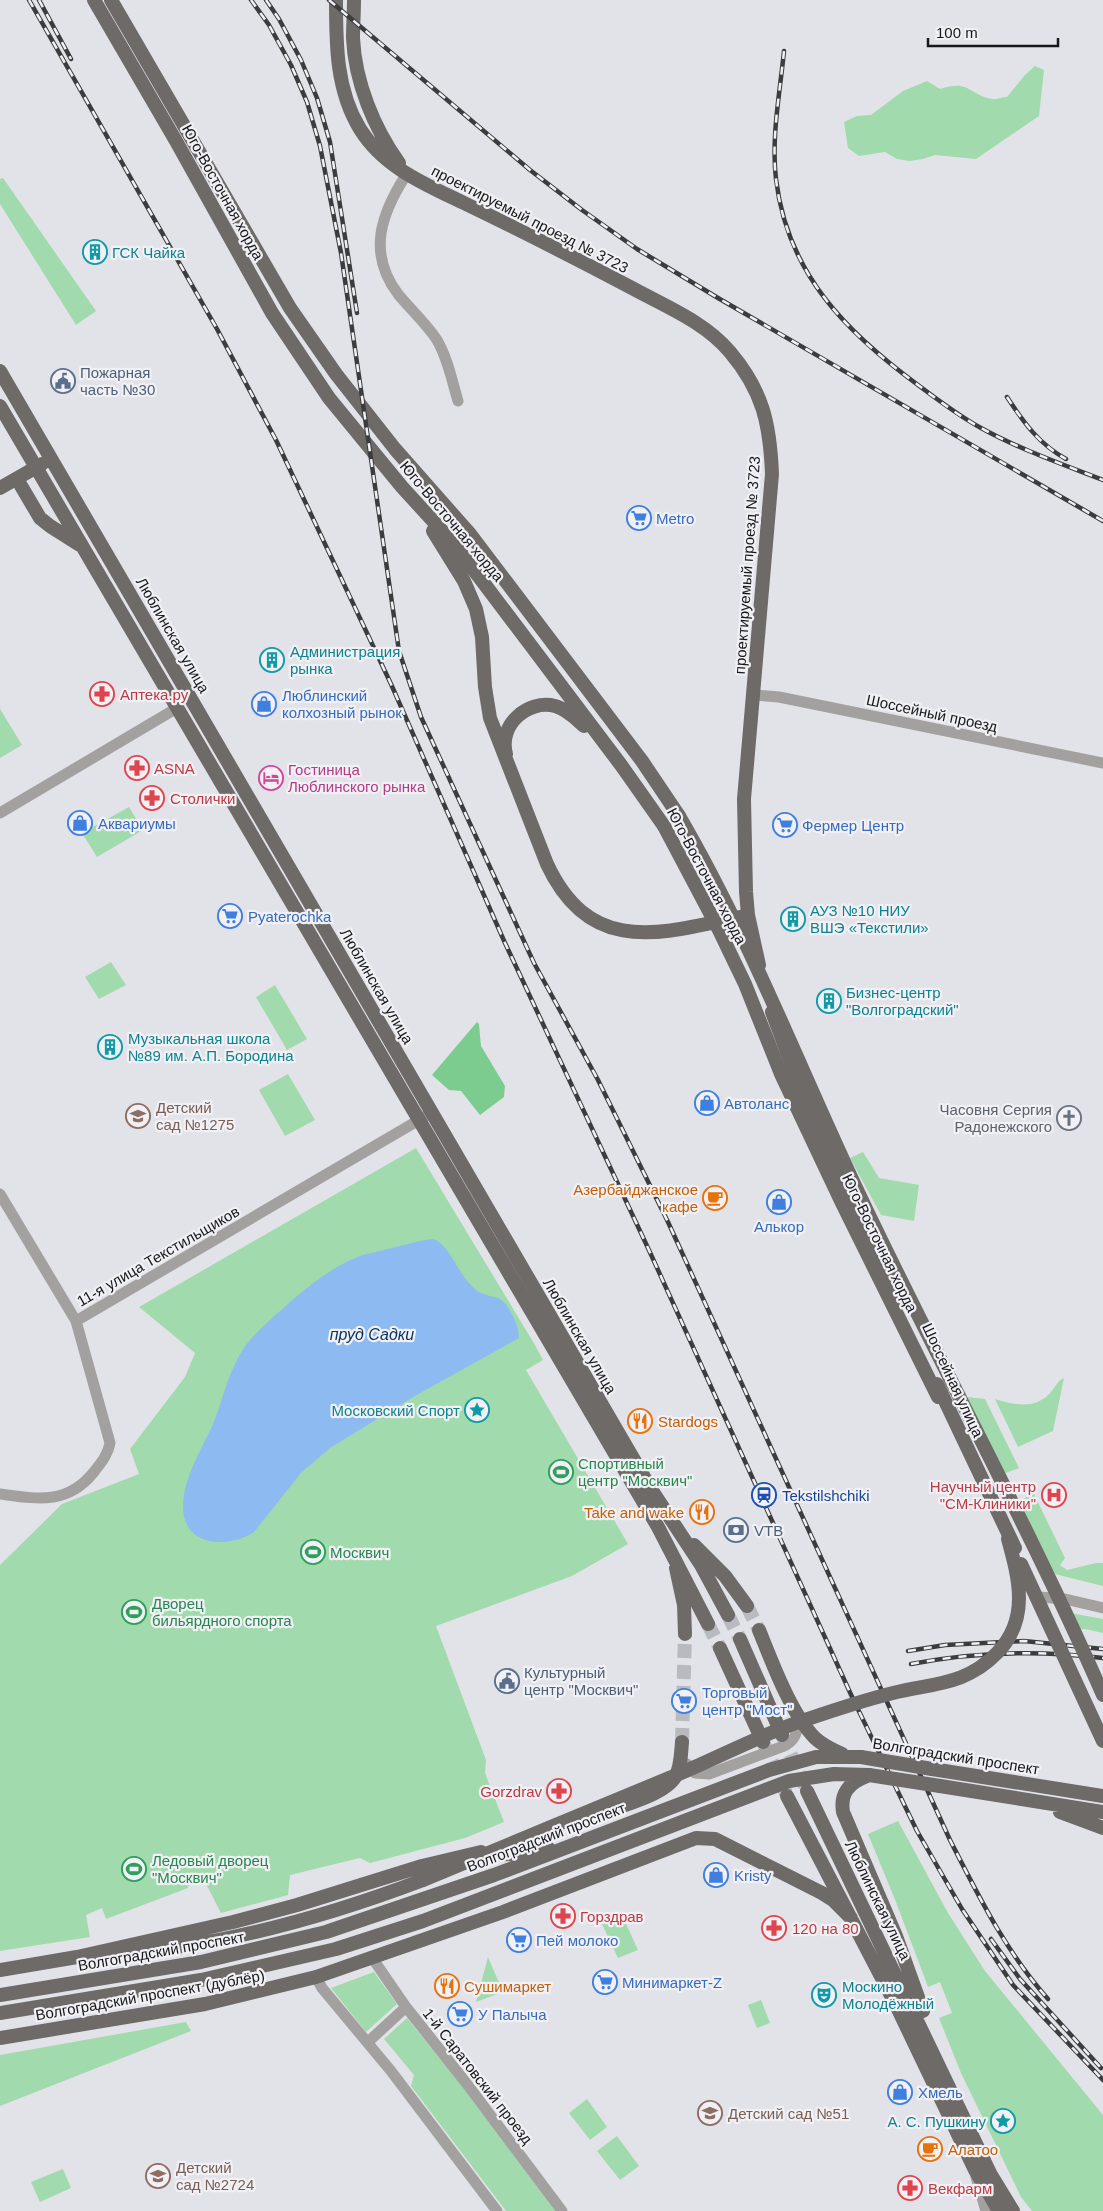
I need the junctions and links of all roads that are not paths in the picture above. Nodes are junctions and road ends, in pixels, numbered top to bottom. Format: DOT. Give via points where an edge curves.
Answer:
graph roads {
  1 [pos="94,0"];
  2 [pos="111,0"];
  3 [pos="336,0"];
  4 [pos="354,0"];
  5 [pos="406,175"];
  6 [pos="0,371"];
  7 [pos="458,402"];
  8 [pos="0,406"];
  9 [pos="52,458"];
  10 [pos="36,468"];
  11 [pos="17,479"];
  12 [pos="402,487"];
  13 [pos="0,488"];
  14 [pos="82,546"];
  15 [pos="754,695"];
  16 [pos="177,708"];
  17 [pos="1103,763"];
  18 [pos="621,765"];
  19 [pos="511,772"];
  20 [pos="0,813"];
  21 [pos="746,892"];
  22 [pos="748,915"];
  23 [pos="432,1113"];
  24 [pos="419,1120"];
  25 [pos="0,1194"];
  26 [pos="76,1321"];
  27 [pos="0,1494"];
  28 [pos="675,1527"];
  29 [pos="1008,1539"];
  30 [pos="673,1554"];
  31 [pos="1039,1597"];
  32 [pos="747,1606"];
  33 [pos="1103,1608"];
  34 [pos="728,1615"];
  35 [pos="708,1624"];
  36 [pos="759,1630"];
  37 [pos="685,1634"];
  38 [pos="1078,1638"];
  39 [pos="740,1639"];
  40 [pos="720,1648"];
  41 [pos="1103,1678"];
  42 [pos="1103,1695"];
  43 [pos="797,1711"];
  44 [pos="1103,1734"];
  45 [pos="782,1735"];
  46 [pos="1103,1741"];
  47 [pos="762,1742"];
  48 [pos="682,1746"];
  49 [pos="845,1756"];
  50 [pos="869,1775"];
  51 [pos="807,1791"];
  52 [pos="788,1796"];
  53 [pos="1103,1796"];
  54 [pos="1019,1798"];
  55 [pos="1103,1812"];
  56 [pos="1100,1827"];
  57 [pos="595,1837"];
  58 [pos="623,1845"];
  59 [pos="465,1855"];
  60 [pos="503,1912"];
  61 [pos="851,1918"];
  62 [pos="266,1930"];
  63 [pos="77,1957"];
  64 [pos="373,1959"];
  65 [pos="0,1970"];
  66 [pos="127,1975"];
  67 [pos="316,1977"];
  68 [pos="0,1995"];
  69 [pos="406,2007"];
  70 [pos="0,2013"];
  71 [pos="0,2038"];
  72 [pos="368,2042"];
  73 [pos="936,2058"];
  74 [pos="974,2170"];
  75 [pos="497,2211"];
  76 [pos="562,2211"];
  77 [pos="986,2211"];
  78 [pos="999,2211"];
  79 [pos="1013,2211"];
  1 -- 12 [label="main road, Юго-Восточная хорда" via="272,312 329,398"];
  2 -- 38 [label="main road, Юго-Восточная хорда, bridge" via="290,308 336,374 470,534 642,761 679,816 736,922 859,1194"];
  3 -- 5 [label="main road" via="341,80 349,108 380,154"];
  4 -- 5 [label="main road" via="353,40 366,100 379,130"];
  5 -- 7 [label="street" via="392,196 382,222 379,247 384,270 398,293 438,342"];
  5 -- 15 [label="main road, проектируемый проезд № 3723" via="533,236 694,321 729,350 744,371 758,394 766,417 772,474"];
  6 -- 9 [label="main road, Люблинская улица"];
  8 -- 10 [label="main road, Люблинская улица"];
  9 -- 10 [label="main road"];
  9 -- 23 [label="main road, Люблинская улица"];
  10 -- 11 [label="main road"];
  10 -- 14 [label="main road, Люблинская улица"];
  11 -- 13 [label="main road"];
  11 -- 14 [label="main road" via="40,518"];
  12 -- 18 [label="main road, Юго-Восточная хорда" via="454,545"];
  12 -- 19 [label="main road" via="456,567 476,609 490,718"];
  14 -- 16 [label="main road, Люблинская улица"];
  15 -- 17 [label="street, Шоссейный проезд"];
  15 -- 21 [label="main road, проектируемый проезд № 3723" via="744,799"];
  16 -- 20 [label="street"];
  16 -- 24 [label="main road, Люблинская улица"];
  18 -- 19 [label="main road" via="574,716 561,708 540,705 521,713 508,730 505,750"];
  18 -- 29 [label="main road, Юго-Восточная хорда, bridge" via="664,826 719,930 745,984 781,1074 842,1203"];
  19 -- 22 [label="main road" via="556,883 584,914 622,931 647,933"];
  21 -- 22 [label="main road, Шоссейная улица"];
  22 -- 31 [label="main road, Шоссейная улица" via="774,1021 805,1100"];
  23 -- 24 [label="street, 11-я улица Текстильщиков"];
  23 -- 28 [label="main road, Люблинская улица"];
  24 -- 26 [label="street, 11-я улица Текстильщиков"];
  24 -- 30 [label="main road, Люблинская улица"];
  25 -- 26 [label="street"];
  26 -- 27 [label="street, 11-я улица Текстильщиков" via="108,1427 109,1451 88,1480 62,1496 29,1498"];
  28 -- 32 [label="main road" via="725,1576"];
  28 -- 34 [label="main road, Люблинская улица" via="701,1565"];
  29 -- 46 [label="main road, Юго-Восточная хорда, bridge"];
  29 -- 62 [label="main road, bridge" via="1019,1578 1019,1608 999,1651 974,1672 944,1683 852,1704 794,1724 422,1880 368,1901"];
  30 -- 35 [label="main road, Люблинская улица"];
  30 -- 37 [label="main road" via="684,1605"];
  31 -- 33 [label="street"];
  31 -- 44 [label="main road, Шоссейная улица, bridge"];
  36 -- 43 [label="main road"];
  38 -- 41 [label="main road, bridge"];
  38 -- 42 [label="main road, Юго-Восточная хорда, bridge"];
  39 -- 45 [label="main road"];
  40 -- 47 [label="main road"];
  43 -- 48 [label="street" via="798,1728 789,1744 716,1772 695,1773 685,1762"];
  43 -- 49 [label="main road" via="819,1742"];
  48 -- 59 [label="main road" via="675,1777 654,1793 519,1844"];
  49 -- 53 [label="main road, Волгоградский проспект, bridge"];
  49 -- 57 [label="main road, Волгоградский проспект" via="816,1756 776,1767"];
  50 -- 54 [label="main road, bridge"];
  50 -- 58 [label="main road" via="834,1774 789,1781"];
  50 -- 73 [label="main road" via="852,1783 846,1790 843,1812 896,1936"];
  51 -- 73 [label="main road, Люблинская улица"];
  52 -- 61 [label="main road, Люблинская улица"];
  54 -- 55 [label="main road"];
  54 -- 56 [label="main road"];
  57 -- 59 [label="main road" via="540,1850"];
  57 -- 66 [label="main road, Волгоградский проспект" via="326,1932 222,1958"];
  58 -- 60 [label="main road, Волгоградский проспект (дублёр)"];
  58 -- 70 [label="main road" via="423,1921 301,1958 201,1980"];
  59 -- 63 [label="main road" via="252,1918"];
  60 -- 61 [label="main road, Волгоградский проспект (дублёр)" via="688,1839 702,1837 715,1839 822,1893"];
  60 -- 64 [label="main road, Волгоградский проспект (дублёр)"];
  61 -- 74 [label="main road, Люблинская улица" via="933,2078"];
  62 -- 63 [label="main road" via="144,1951"];
  62 -- 66 [label="main road"];
  63 -- 65 [label="main road"];
  64 -- 67 [label="main road, Волгоградский проспект (дублёр)"];
  64 -- 69 [label="street, 1-й Саратовский проезд"];
  66 -- 68 [label="main road, Волгоградский проспект"];
  67 -- 71 [label="main road, Волгоградский проспект (дублёр)" via="205,2004"];
  67 -- 72 [label="street"];
  69 -- 72 [label="street"];
  69 -- 76 [label="street, 1-й Саратовский проезд"];
  72 -- 75 [label="street"];
  73 -- 79 [label="main road, Люблинская улица" via="994,2181"];
  74 -- 77 [label="street"];
  74 -- 78 [label="main road, Люблинская улица"];
}
